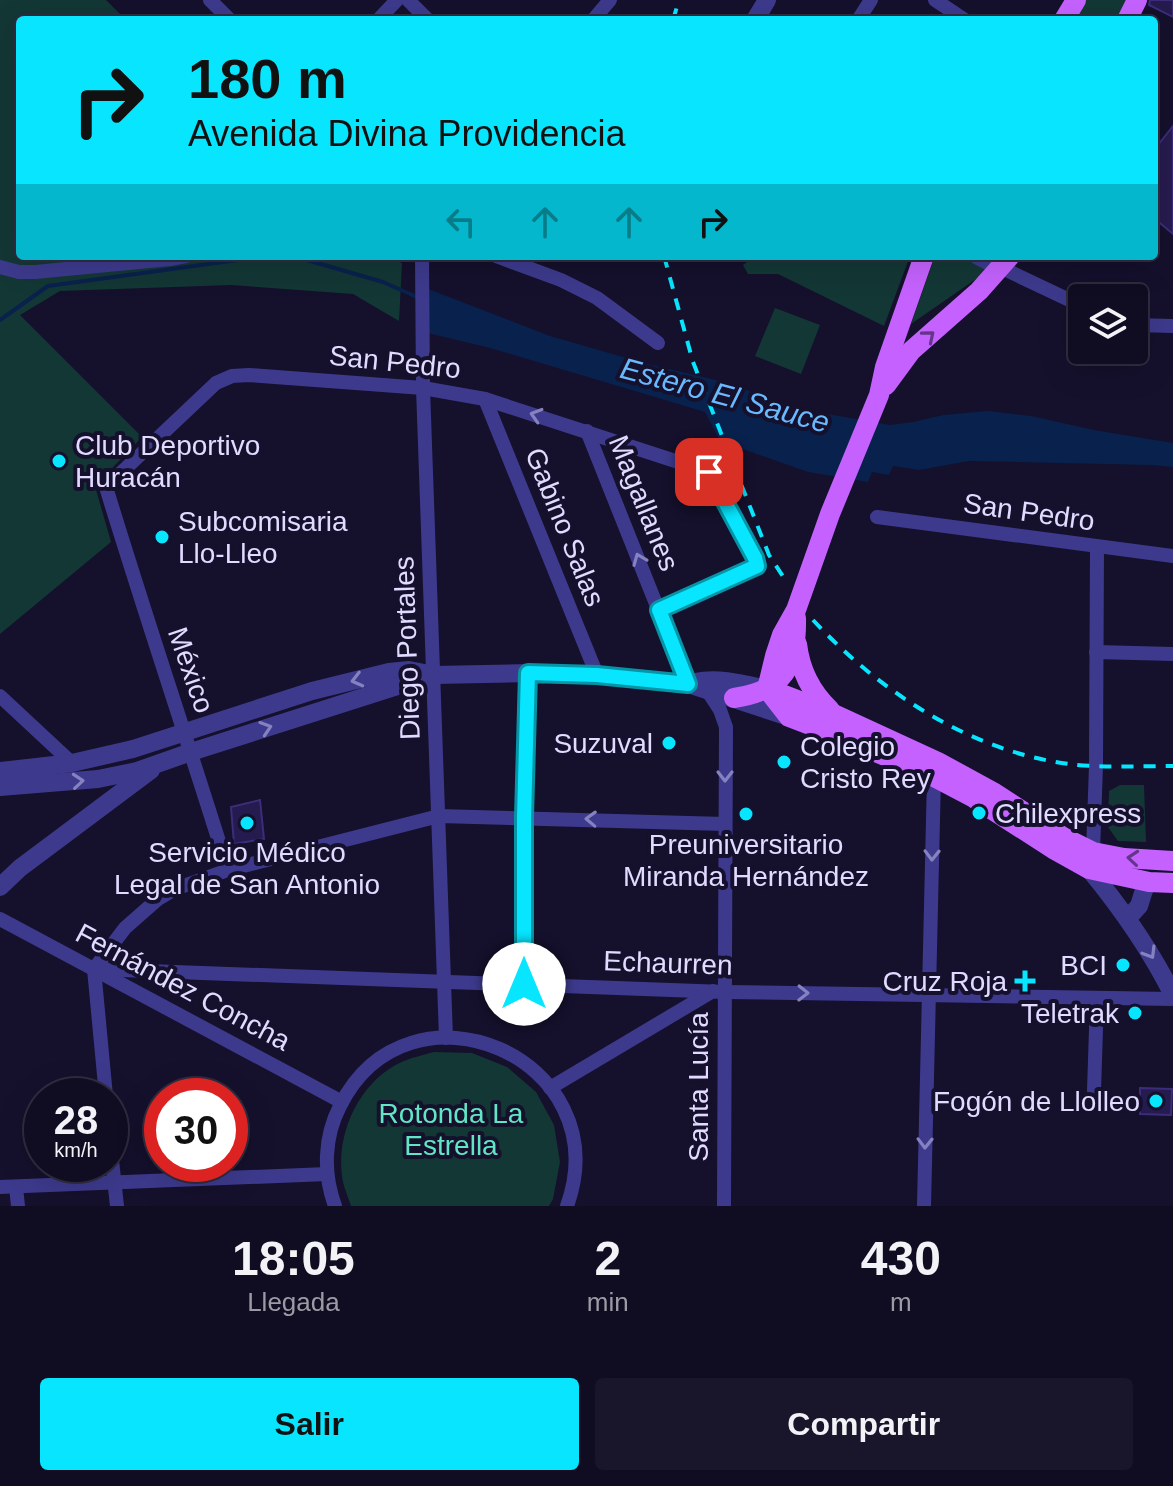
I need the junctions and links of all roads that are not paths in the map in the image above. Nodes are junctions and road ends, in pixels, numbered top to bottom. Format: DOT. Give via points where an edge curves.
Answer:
graph roads {
  1 [pos="210,0"];
  2 [pos="397,0"];
  3 [pos="408,0"];
  4 [pos="610,0"];
  5 [pos="935,0"];
  6 [pos="226,16"];
  7 [pos="382,16"];
  8 [pos="424,16"];
  9 [pos="596,16"];
  10 [pos="955,16"];
  11 [pos="160,260"];
  12 [pos="422,260"];
  13 [pos="507,260"];
  14 [pos="923,260"];
  15 [pos="1006,262"];
  16 [pos="0,267"];
  17 [pos="1068,298"];
  18 [pos="1148,325"];
  19 [pos="1173,326"];
  20 [pos="658,343"];
  21 [pos="423,388"];
  22 [pos="879,395"];
  23 [pos="485,399"];
  24 [pos="587,431"];
  25 [pos="106,487"];
  26 [pos="877,517"];
  27 [pos="1097,547"];
  28 [pos="1173,556"];
  29 [pos="659,610"];
  30 [pos="796,610"];
  31 [pos="796,636"];
  32 [pos="1096,652"];
  33 [pos="1173,654"];
  34 [pos="528,673"];
  35 [pos="434,675"];
  36 [pos="597,675"];
  37 [pos="688,684"];
  38 [pos="767,689"];
  39 [pos="707,690"];
  40 [pos="0,696"];
  41 [pos="738,700"];
  42 [pos="836,715"];
  43 [pos="789,717"];
  44 [pos="726,727"];
  45 [pos="185,732"];
  46 [pos="191,752"];
  47 [pos="72,763"];
  48 [pos="155,766"];
  49 [pos="0,771"];
  50 [pos="934,777"];
  51 [pos="0,787"];
  52 [pos="439,816"];
  53 [pos="524,817"];
  54 [pos="725,824"];
  55 [pos="1091,860"];
  56 [pos="1173,861"];
  57 [pos="228,870"];
  58 [pos="1173,871"];
  59 [pos="1149,882"];
  60 [pos="1173,883"];
  61 [pos="0,887"];
  62 [pos="1128,918"];
  63 [pos="0,919"];
  64 [pos="94,969"];
  65 [pos="444,981"];
  66 [pos="524,984"];
  67 [pos="719,991"];
  68 [pos="929,995"];
  69 [pos="1173,997"];
  70 [pos="1097,998"];
  71 [pos="446,1038"];
  72 [pos="104,1078"];
  73 [pos="550,1088"];
  74 [pos="1094,1091"];
  75 [pos="342,1102"];
  76 [pos="327,1174"];
  77 [pos="128,1181"];
  78 [pos="114,1182"];
  79 [pos="0,1187"];
  80 [pos="16,1187"];
  81 [pos="18,1206"];
  82 [pos="117,1206"];
  83 [pos="335,1206"];
  84 [pos="567,1206"];
  85 [pos="724,1206"];
  86 [pos="924,1206"];
  1 -- 6 [label="street"];
  2 -- 7 [label="street"];
  3 -- 8 [label="street"];
  4 -- 9 [label="street"];
  5 -- 10 [label="street"];
  11 -- 16 [label="street" via="27,273"];
  12 -- 21 [label="street, Diego Portales"];
  13 -- 20 [label="street" via="597,298"];
  14 -- 22 [label="main road"];
  15 -- 17 [label="street"];
  22 -- 15 [label="main road, one-way" via="911,351"];
  18 -- 19 [label="street"];
  21 -- 23 [label="street, San Pedro"];
  21 -- 25 [label="street, San Pedro" via="232,376 209,389"];
  21 -- 35 [label="street, Diego Portales"];
  22 -- 30 [label="main road"];
  24 -- 23 [label="street, San Pedro, one-way"];
  23 -- 36 [label="street, Gabino Salas"];
  29 -- 24 [label="street, Magallanes, one-way"];
  24 -- 29 [label="street, San Pedro" via="709,472 755,558 757,566"];
  25 -- 45 [label="street, México"];
  26 -- 27 [label="street, San Pedro"];
  27 -- 28 [label="street, San Pedro"];
  27 -- 32 [label="street"];
  29 -- 37 [label="street, Magallanes"];
  30 -- 31 [label="main road"];
  30 -- 38 [label="main road"];
  31 -- 38 [label="main road" via="784,674"];
  31 -- 42 [label="main road" via="808,681"];
  32 -- 33 [label="street"];
  32 -- 55 [label="street"];
  34 -- 35 [label="street"];
  34 -- 36 [label="street"];
  34 -- 53 [label="street"];
  35 -- 45 [label="street, one-way" via="389,672"];
  46 -- 35 [label="street, one-way"];
  35 -- 52 [label="street, Diego Portales"];
  36 -- 37 [label="street"];
  37 -- 38 [label="street" via="704,680"];
  37 -- 39 [label="street"];
  38 -- 41 [label="main road"];
  38 -- 42 [label="main road"];
  38 -- 43 [label="main road"];
  39 -- 41 [label="street"];
  39 -- 44 [label="street, Santa Lucía"];
  40 -- 47 [label="street"];
  41 -- 43 [label="street"];
  41 -- 44 [label="street"];
  42 -- 55 [label="main road" via="993,792"];
  43 -- 50 [label="main road"];
  44 -- 54 [label="street, Santa Lucía, one-way"];
  45 -- 46 [label="street, México"];
  45 -- 47 [label="street"];
  45 -- 48 [label="street"];
  46 -- 48 [label="street"];
  46 -- 57 [label="street, México"];
  47 -- 49 [label="street"];
  51 -- 48 [label="street, one-way" via="98,779"];
  48 -- 61 [label="street"];
  50 -- 55 [label="main road" via="1055,850"];
  50 -- 68 [label="street, one-way"];
  52 -- 53 [label="street"];
  52 -- 57 [label="street"];
  52 -- 65 [label="street, Diego Portales"];
  54 -- 53 [label="street, one-way"];
  53 -- 66 [label="street"];
  54 -- 67 [label="street, Santa Lucía"];
  56 -- 55 [label="main road, one-way"];
  55 -- 59 [label="main road"];
  55 -- 62 [label="street"];
  57 -- 64 [label="street" via="158,899 125,928"];
  58 -- 59 [label="main road"];
  59 -- 60 [label="main road"];
  59 -- 62 [label="street"];
  62 -- 69 [label="street, one-way"];
  63 -- 64 [label="street, Fernández Concha"];
  64 -- 65 [label="street, Echaurren"];
  64 -- 72 [label="street"];
  64 -- 75 [label="street, Fernández Concha"];
  65 -- 66 [label="street, Echaurren"];
  65 -- 71 [label="street, Diego Portales"];
  66 -- 67 [label="street, Echaurren"];
  67 -- 68 [label="street, Echaurren, one-way"];
  67 -- 73 [label="street"];
  67 -- 85 [label="street, Santa Lucía"];
  68 -- 70 [label="street, Echaurren"];
  68 -- 86 [label="street, one-way"];
  69 -- 70 [label="street, Echaurren"];
  70 -- 74 [label="street"];
  71 -- 73 [label="street" via="473,1040 511,1053"];
  71 -- 75 [label="street" via="386,1056 365,1071"];
  73 -- 84 [label="street" via="564,1110 574,1148"];
  75 -- 76 [label="street" via="329,1136"];
  76 -- 77 [label="street"];
  76 -- 83 [label="street"];
  78 -- 80 [label="street"];
  78 -- 82 [label="street"];
  79 -- 80 [label="street"];
  80 -- 81 [label="street"];
}
